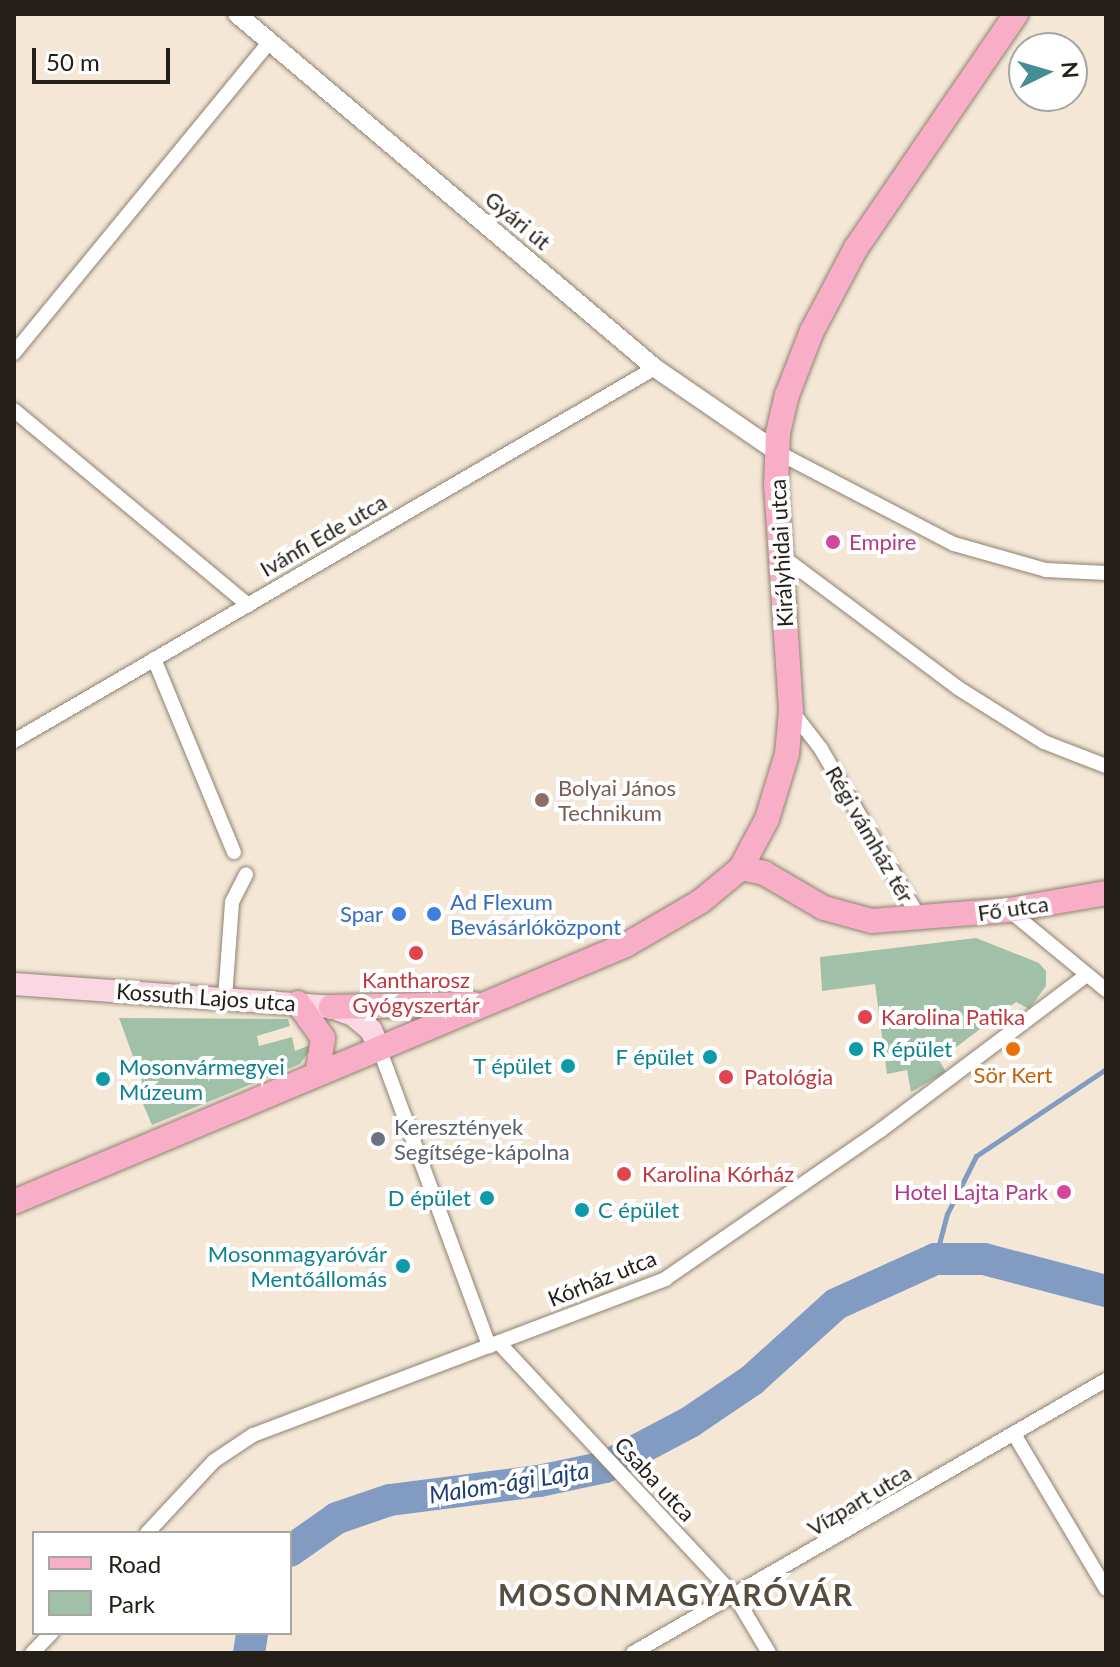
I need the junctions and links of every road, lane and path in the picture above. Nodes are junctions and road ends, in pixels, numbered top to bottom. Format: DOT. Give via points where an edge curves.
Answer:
graph roads {
  1 [pos="1016,14"];
  2 [pos="249,18"];
  3 [pos="270,41"];
  4 [pos="14,353"];
  5 [pos="655,368"];
  6 [pos="14,410"];
  7 [pos="777,452"];
  8 [pos="778,554"];
  9 [pos="1106,573"];
  10 [pos="248,605"];
  11 [pos="154,659"];
  12 [pos="791,710"];
  13 [pos="14,741"];
  14 [pos="1106,766"];
  15 [pos="234,852"];
  16 [pos="741,868"];
  17 [pos="246,874"];
  18 [pos="1106,893"];
  19 [pos="1009,910"];
  20 [pos="920,920"];
  21 [pos="1085,976"];
  22 [pos="14,984"];
  23 [pos="1106,990"];
  24 [pos="225,998"];
  25 [pos="298,1003"];
  26 [pos="496,1003"];
  27 [pos="331,1007"];
  28 [pos="379,1048"];
  29 [pos="317,1074"];
  30 [pos="14,1202"];
  31 [pos="494,1344"];
  32 [pos="1106,1380"];
  33 [pos="1014,1434"];
  34 [pos="149,1531"];
  35 [pos="1106,1589"];
  36 [pos="735,1596"];
  37 [pos="49,1635"];
  38 [pos="32,1653"];
  39 [pos="633,1653"];
  40 [pos="769,1653"];
  1 -- 7 [label="main road, Királyhidai utca" via="856,248 829,297 797,363"];
  2 -- 3 [label="street, Gyári út"];
  3 -- 4 [label="street"];
  3 -- 5 [label="street, Gyári út"];
  5 -- 7 [label="street, Gyári út"];
  5 -- 10 [label="street, Ivánfi Ede utca"];
  6 -- 10 [label="street"];
  7 -- 8 [label="main road, Királyhidai utca"];
  7 -- 9 [label="street" via="954,544 1046,570"];
  8 -- 12 [label="main road, Királyhidai utca"];
  8 -- 14 [label="street" via="958,688 1044,742"];
  10 -- 11 [label="street, Ivánfi Ede utca"];
  11 -- 13 [label="street, Ivánfi Ede utca"];
  11 -- 15 [label="street"];
  12 -- 16 [label="main road, Királyhidai utca" via="780,783"];
  12 -- 20 [label="street, Régi vámház tér" via="821,749"];
  16 -- 20 [label="main road, Régi vámház tér" via="764,873 824,908 853,918"];
  16 -- 26 [label="main road, Királyhidai utca" via="672,921"];
  17 -- 24 [label="street" via="232,902"];
  18 -- 19 [label="main road, Fő utca"];
  19 -- 20 [label="main road, Fő utca"];
  19 -- 21 [label="street"];
  21 -- 23 [label="street"];
  21 -- 31 [label="street, Kórház utca" via="881,1130 665,1279"];
  22 -- 24 [label="main road, Kossuth Lajos utca"];
  24 -- 25 [label="main road, Kossuth Lajos utca"];
  25 -- 27 [label="main road, Kossuth Lajos utca"];
  25 -- 29 [label="main road" via="323,1038"];
  26 -- 27 [label="main road"];
  26 -- 28 [label="main road, Királyhidai utca"];
  27 -- 28 [label="main road, Kossuth Lajos utca" via="371,1030"];
  28 -- 29 [label="main road, Királyhidai utca"];
  28 -- 31 [label="street, Csaba utca"];
  29 -- 30 [label="main road, Királyhidai utca"];
  31 -- 34 [label="street, Kórház utca" via="253,1435 214,1461"];
  31 -- 36 [label="street, Csaba utca"];
  32 -- 33 [label="street, Vízpart utca"];
  33 -- 35 [label="street"];
  33 -- 36 [label="street, Vízpart utca"];
  36 -- 39 [label="street, Vízpart utca"];
  36 -- 40 [label="street, Csaba utca"];
  37 -- 38 [label="street"];
}
